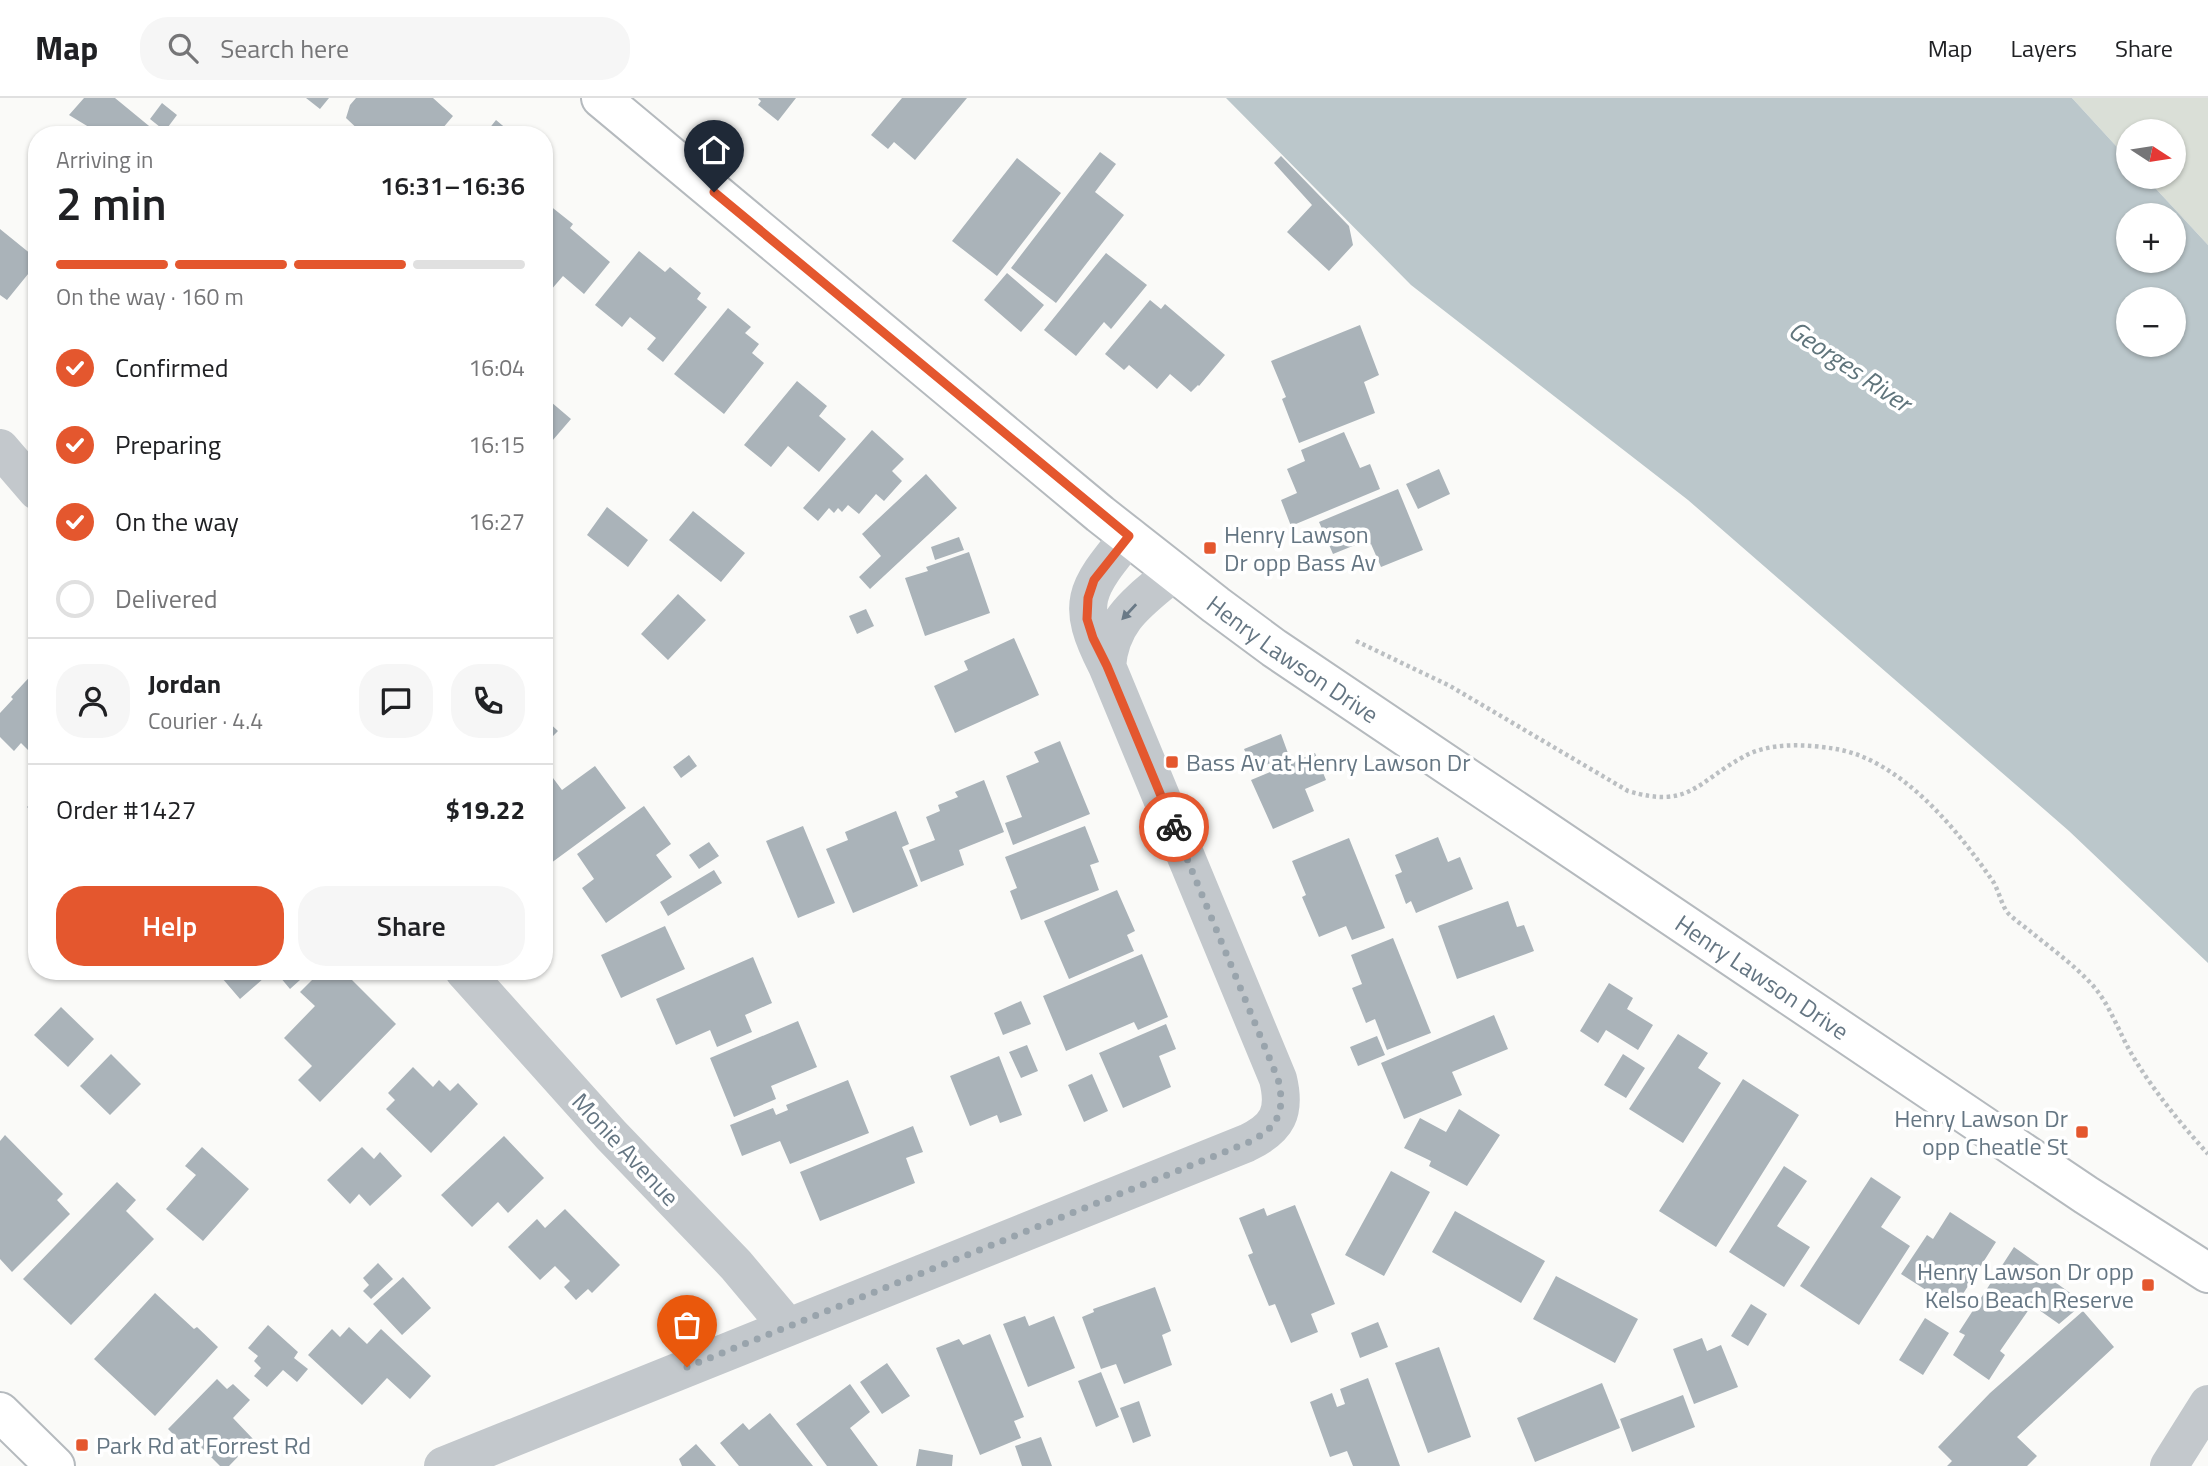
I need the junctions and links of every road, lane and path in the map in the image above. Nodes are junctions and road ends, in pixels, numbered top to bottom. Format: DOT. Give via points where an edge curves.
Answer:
graph roads {
  1 [pos="601,98"];
  2 [pos="0,448"];
  3 [pos="28,481"];
  4 [pos="1129,536"];
  5 [pos="1174,572"];
  6 [pos="1356,640"];
  7 [pos="1107,666"];
  8 [pos="472,980"];
  9 [pos="2208,1154"];
  10 [pos="2208,1273"];
  11 [pos="788,1327"];
  12 [pos="2208,1404"];
  13 [pos="0,1412"];
  14 [pos="55,1466"];
  15 [pos="443,1466"];
  16 [pos="2169,1466"];
  1 -- 4 [label="main road, Henry Lawson Drive"];
  2 -- 3 [label="street"];
  4 -- 5 [label="main road, Henry Lawson Drive"];
  4 -- 7 [label="street" via="1094,580 1088,598 1087,619"];
  5 -- 7 [label="street, one-way" via="1122,620 1109,647"];
  5 -- 10 [label="main road, Henry Lawson Drive" via="1274,648"];
  6 -- 9 [label="path" via="1450,686 1628,791 1651,798 1699,788 1745,755 1785,745 1837,749 1900,776 1961,841 1995,885 2008,912 2096,990 2148,1080"];
  7 -- 11 [label="street" via="1278,1079 1280,1113 1263,1135 1247,1143"];
  8 -- 11 [label="street, Monie Avenue"];
  11 -- 15 [label="street"];
  12 -- 16 [label="street"];
  13 -- 14 [label="main road"];
}
